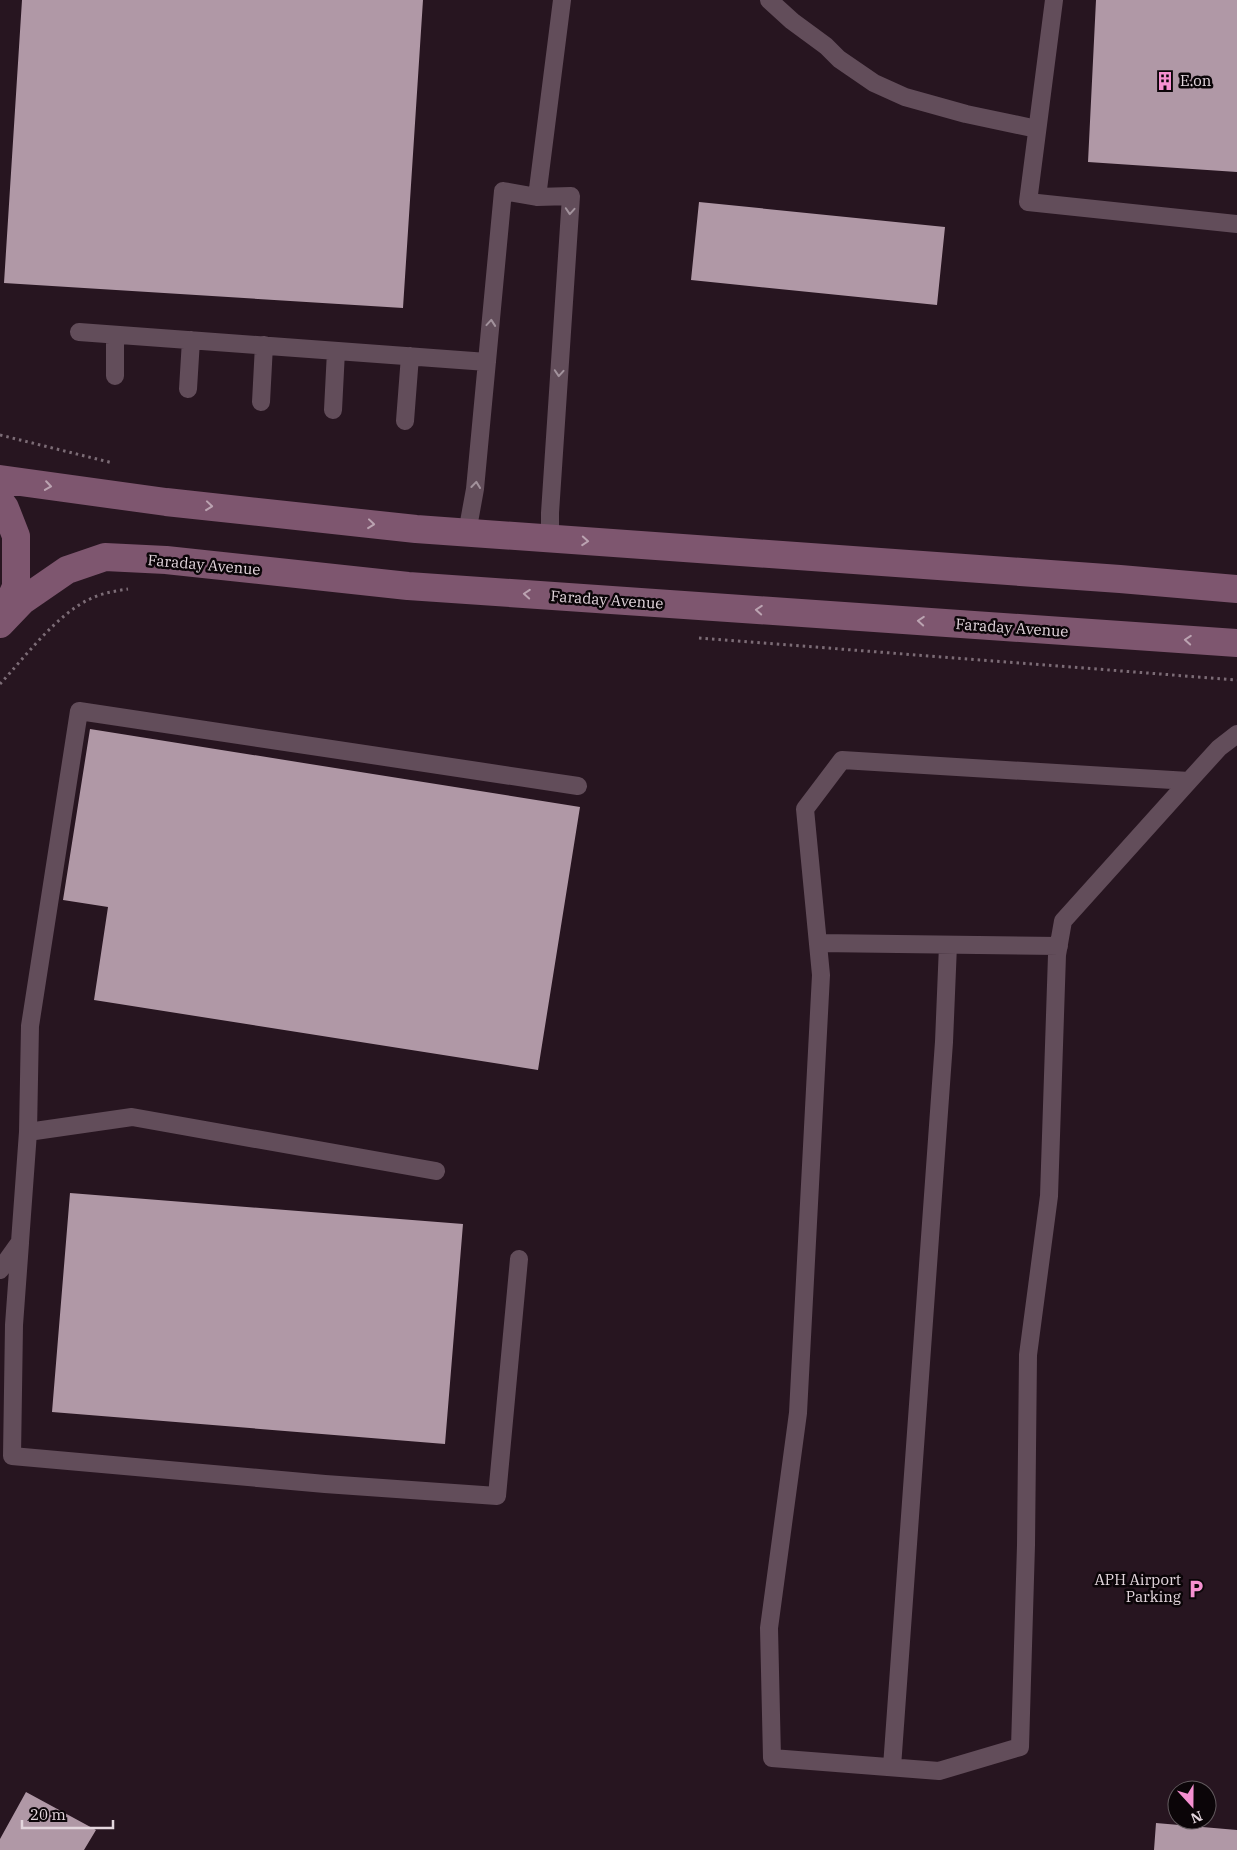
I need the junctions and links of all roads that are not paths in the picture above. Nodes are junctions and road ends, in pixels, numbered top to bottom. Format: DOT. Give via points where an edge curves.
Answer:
graph roads {
  1 [pos="562,0"];
  2 [pos="769,0"];
  3 [pos="1054,0"];
  4 [pos="1037,129"];
  5 [pos="537,197"];
  6 [pos="1237,224"];
  7 [pos="80,332"];
  8 [pos="115,335"];
  9 [pos="191,340"];
  10 [pos="264,345"];
  11 [pos="336,351"];
  12 [pos="410,356"];
  13 [pos="487,362"];
  14 [pos="115,376"];
  15 [pos="188,389"];
  16 [pos="261,402"];
  17 [pos="333,410"];
  18 [pos="405,420"];
  19 [pos="0,479"];
  20 [pos="0,501"];
  21 [pos="467,532"];
  22 [pos="550,538"];
  23 [pos="1237,589"];
  24 [pos="0,623"];
  25 [pos="1237,643"];
  26 [pos="1237,734"];
  27 [pos="1189,781"];
  28 [pos="578,786"];
  29 [pos="818,943"];
  30 [pos="948,945"];
  31 [pos="1058,946"];
  32 [pos="28,1132"];
  33 [pos="436,1171"];
  34 [pos="20,1242"];
  35 [pos="519,1259"];
  36 [pos="0,1270"];
  37 [pos="7,1325"];
  38 [pos="892,1767"];
  1 -- 5 [label="lane"];
  2 -- 4 [label="lane" via="839,59 874,83 905,97"];
  3 -- 4 [label="lane"];
  4 -- 6 [label="lane" via="1028,202"];
  13 -- 5 [label="lane, one-way" via="503,191"];
  5 -- 22 [label="lane, one-way" via="571,196"];
  7 -- 8 [label="lane"];
  8 -- 9 [label="lane"];
  8 -- 14 [label="lane"];
  9 -- 10 [label="lane"];
  9 -- 15 [label="lane"];
  10 -- 11 [label="lane"];
  10 -- 16 [label="lane"];
  11 -- 12 [label="lane"];
  11 -- 17 [label="lane"];
  12 -- 13 [label="lane"];
  12 -- 18 [label="lane"];
  21 -- 13 [label="lane, one-way" via="475,490"];
  19 -- 21 [label="street, one-way" via="175,503"];
  20 -- 24 [label="street" via="6,508 16,536 16,587"];
  21 -- 22 [label="street"];
  22 -- 23 [label="street, one-way"];
  25 -- 24 [label="street, Faraday Avenue, one-way" via="418,587 166,560 105,557 67,570 22,601"];
  26 -- 27 [label="lane" via="1219,748"];
  27 -- 29 [label="lane" via="842,760 805,810"];
  27 -- 31 [label="lane" via="1063,921"];
  28 -- 32 [label="lane" via="79,711 30,1026"];
  29 -- 30 [label="lane"];
  29 -- 38 [label="lane" via="821,975 798,1413 769,1628 772,1758"];
  30 -- 31 [label="lane"];
  30 -- 38 [label="lane"];
  31 -- 38 [label="lane" via="1049,1196 1028,1355 1020,1747 940,1771"];
  32 -- 33 [label="lane" via="132,1117"];
  32 -- 34 [label="lane"];
  34 -- 36 [label="lane"];
  34 -- 37 [label="lane"];
  35 -- 37 [label="lane" via="497,1496 12,1456"];
}
